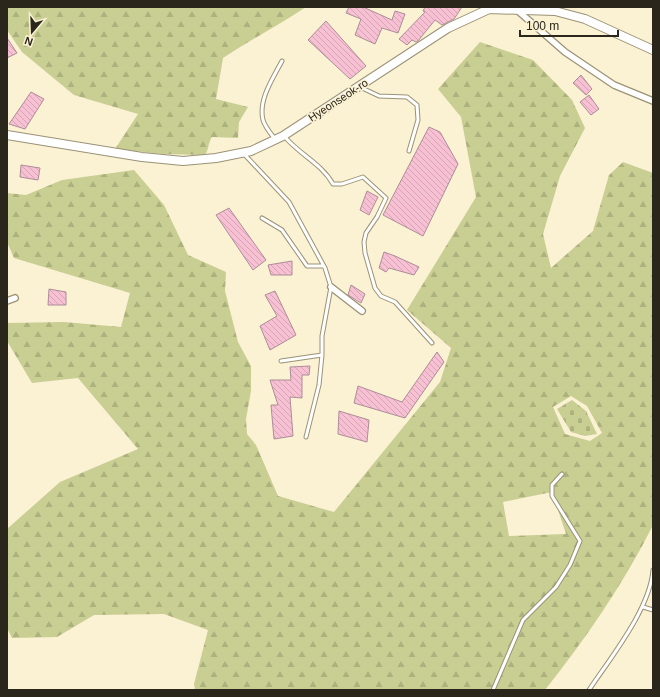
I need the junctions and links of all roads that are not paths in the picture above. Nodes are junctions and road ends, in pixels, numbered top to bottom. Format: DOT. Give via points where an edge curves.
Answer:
graph roads {
  1 [pos="488,8"];
  2 [pos="557,9"];
  3 [pos="517,10"];
  4 [pos="653,50"];
  5 [pos="282,61"];
  6 [pos="359,86"];
  7 [pos="653,101"];
  8 [pos="7,135"];
  9 [pos="283,136"];
  10 [pos="275,139"];
  11 [pos="409,150"];
  12 [pos="243,152"];
  13 [pos="262,218"];
  14 [pos="323,266"];
  15 [pos="331,287"];
  16 [pos="15,298"];
  17 [pos="7,301"];
  18 [pos="362,311"];
  19 [pos="432,343"];
  20 [pos="322,354"];
  21 [pos="281,361"];
  22 [pos="306,437"];
  23 [pos="562,474"];
  24 [pos="653,570"];
  25 [pos="643,608"];
  26 [pos="653,610"];
  27 [pos="493,690"];
  28 [pos="589,690"];
  1 -- 3 [label="street, Hyeonseok-ro"];
  1 -- 6 [label="street, Hyeonseok-ro" via="448,28"];
  2 -- 3 [label="street, Hyeonseok-ro"];
  2 -- 4 [label="street, Hyeonseok-ro"];
  3 -- 7 [label="street" via="566,52 614,85"];
  5 -- 10 [label="lane" via="270,84 262,108 264,122"];
  6 -- 9 [label="street, Hyeonseok-ro"];
  6 -- 11 [label="lane" via="379,96 407,97 417,105 418,120"];
  8 -- 12 [label="street, Hyeonseok-ro" via="142,157 183,161"];
  9 -- 10 [label="street, Hyeonseok-ro"];
  9 -- 19 [label="lane" via="327,174 333,184 342,184 363,177 386,198 366,233 364,242 375,288 381,296 395,302"];
  10 -- 12 [label="street, Hyeonseok-ro"];
  12 -- 14 [label="lane" via="289,202"];
  13 -- 14 [label="lane" via="282,230 306,266"];
  14 -- 15 [label="lane"];
  15 -- 18 [label="street"];
  15 -- 20 [label="lane" via="322,336"];
  16 -- 17 [label="street"];
  20 -- 21 [label="lane"];
  20 -- 22 [label="lane" via="319,385"];
  23 -- 27 [label="lane" via="552,485 552,496 580,541 578,551 556,587 523,620"];
  24 -- 25 [label="lane" via="652,582"];
  25 -- 26 [label="lane"];
  25 -- 28 [label="lane"];
}
